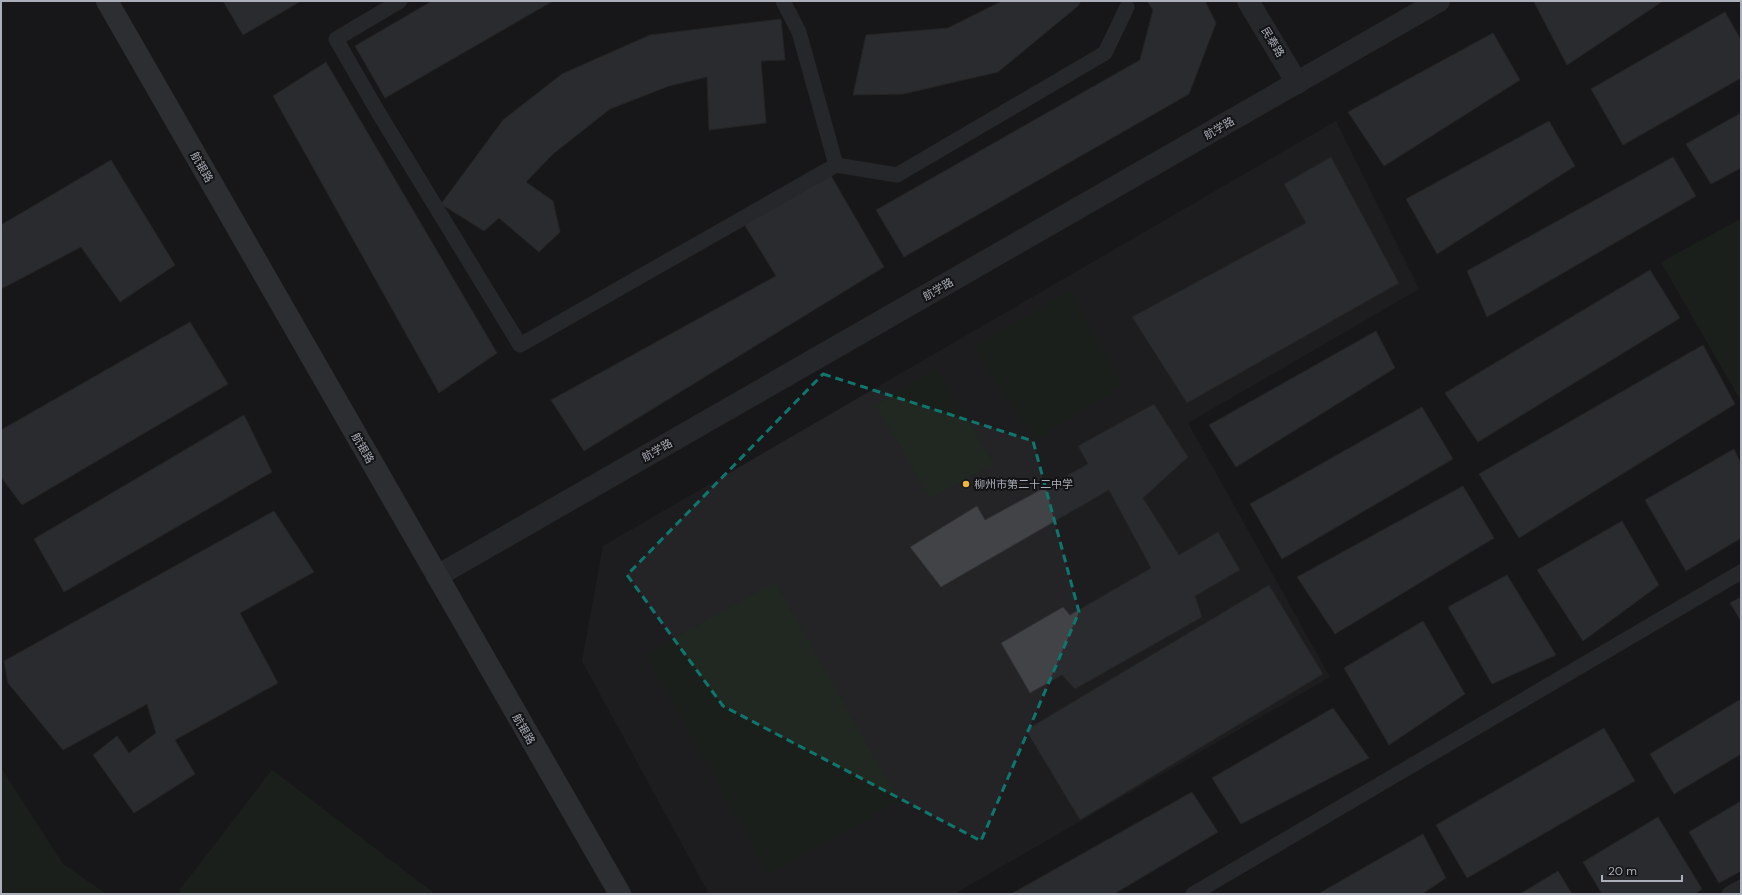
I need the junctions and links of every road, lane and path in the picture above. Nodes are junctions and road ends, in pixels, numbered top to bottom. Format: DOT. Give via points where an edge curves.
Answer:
graph roads {
  1 [pos="107,1"];
  2 [pos="400,1"];
  3 [pos="783,1"];
  4 [pos="1248,1"];
  5 [pos="1439,1"];
  6 [pos="1127,7"];
  7 [pos="1297,83"];
  8 [pos="836,165"];
  9 [pos="1741,572"];
  10 [pos="437,576"];
  11 [pos="1741,887"];
  12 [pos="620,894"];
  13 [pos="1193,894"];
  14 [pos="1729,894"];
  1 -- 10 [label="main road, 航银路"];
  2 -- 8 [label="lane" via="336,39 520,345"];
  3 -- 8 [label="lane" via="799,32"];
  4 -- 7 [label="street, 民泰路"];
  5 -- 7 [label="street, 航学路"];
  6 -- 8 [label="lane" via="1105,53 897,175"];
  7 -- 10 [label="street, 航学路"];
  9 -- 13 [label="lane"];
  10 -- 12 [label="main road, 航银路"];
  11 -- 14 [label="lane"];
}
